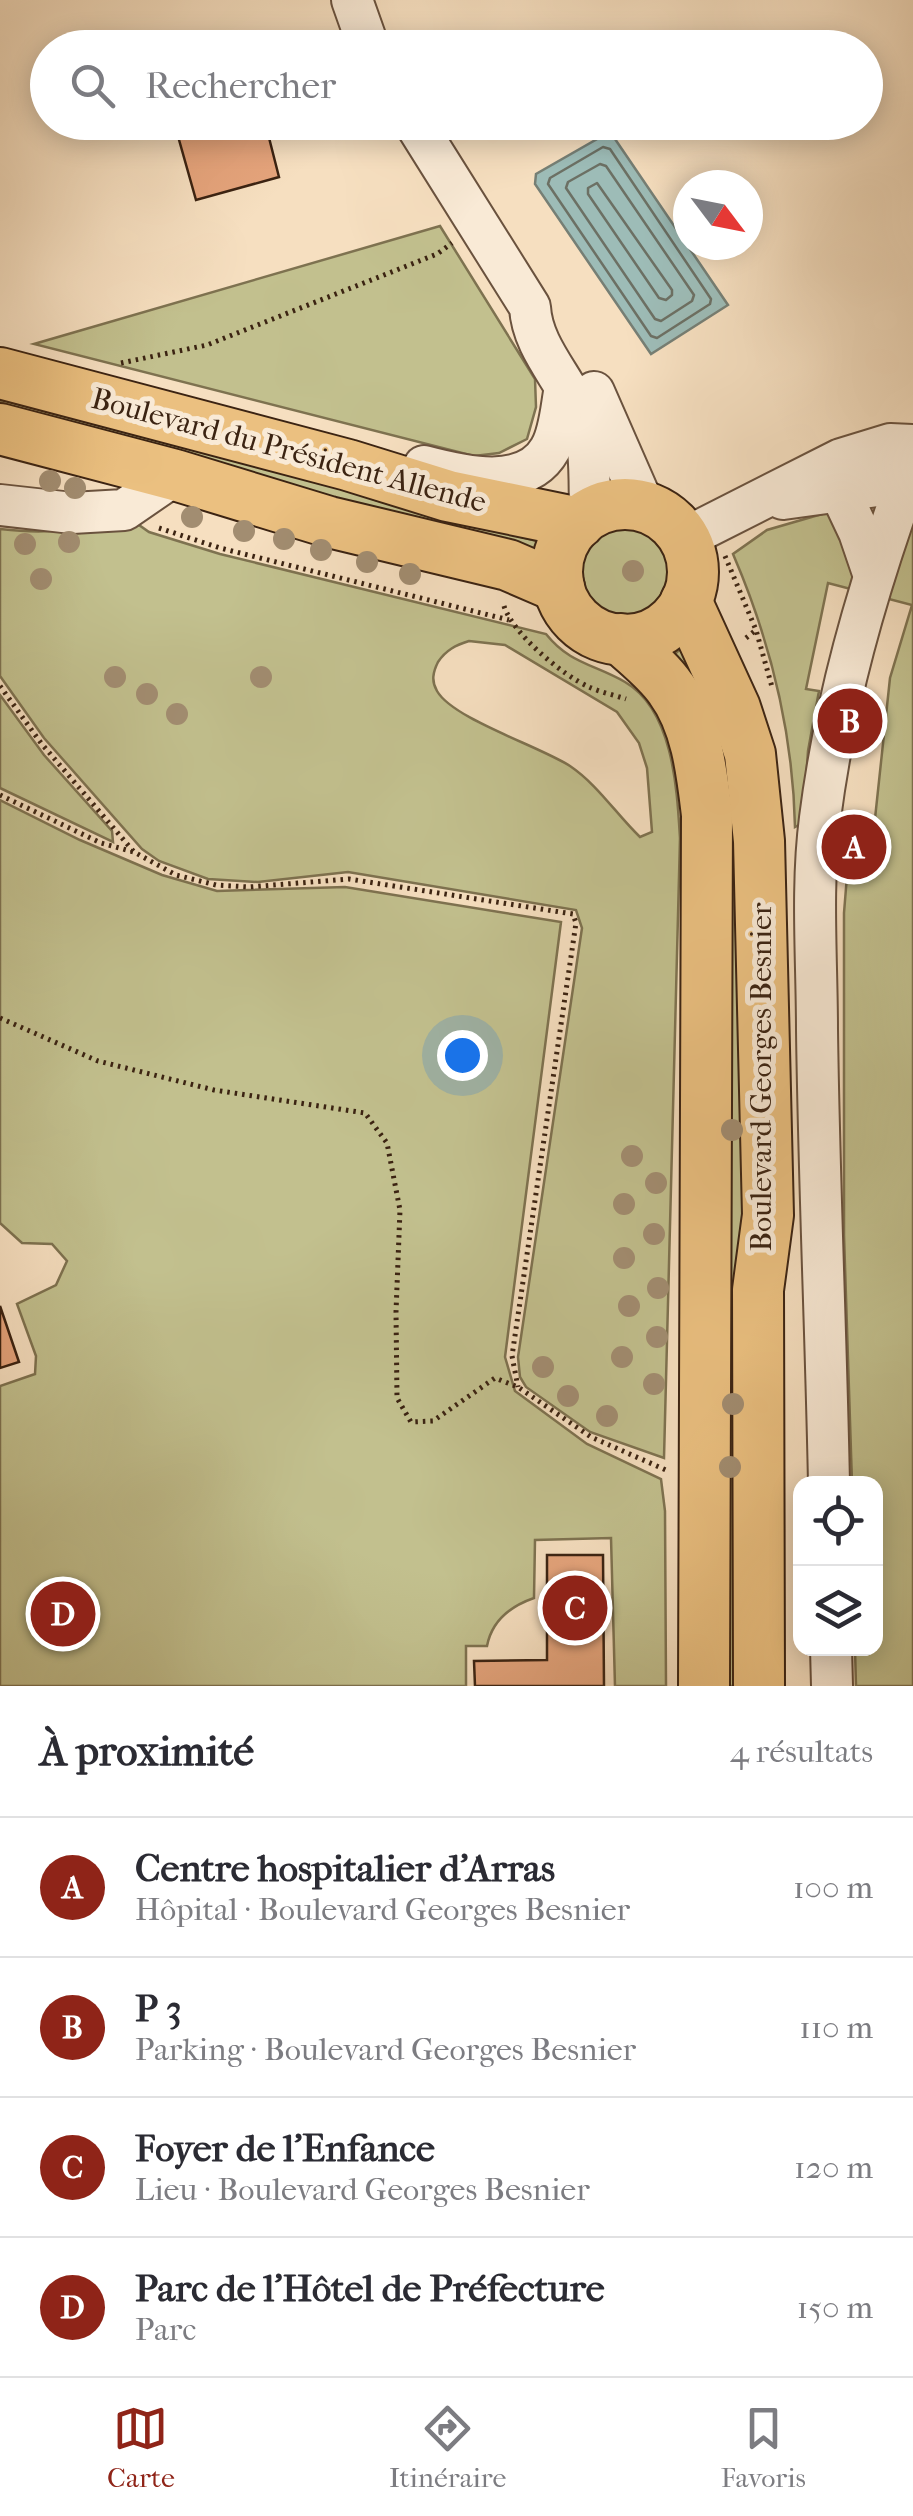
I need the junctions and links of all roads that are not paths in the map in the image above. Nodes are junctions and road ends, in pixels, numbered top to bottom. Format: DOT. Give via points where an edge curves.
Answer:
graph roads {
  1 [pos="352,0"];
  2 [pos="363,30"];
  3 [pos="425,140"];
  4 [pos="530,307"];
  5 [pos="0,373"];
  6 [pos="565,387"];
  7 [pos="0,428"];
  8 [pos="348,465"];
  9 [pos="911,465"];
  10 [pos="175,475"];
  11 [pos="840,476"];
  12 [pos="0,505"];
  13 [pos="644,506"];
  14 [pos="584,518"];
  15 [pos="685,538"];
  16 [pos="874,576"];
  17 [pos="559,587"];
  18 [pos="686,601"];
  19 [pos="621,639"];
  20 [pos="828,1476"];
  21 [pos="830,1656"];
  22 [pos="704,1686"];
  23 [pos="759,1686"];
  24 [pos="832,1686"];
  1 -- 2 [label="street"];
  3 -- 4 [label="street"];
  4 -- 6 [label="street" via="531,328"];
  4 -- 13 [label="street" via="548,315 579,362"];
  5 -- 8 [label="main road, Boulevard du Président Allende"];
  6 -- 8 [label="street" via="550,449 526,472 476,476 386,457"];
  6 -- 14 [label="street" via="588,437"];
  7 -- 10 [label="main road, Boulevard du Président Allende"];
  8 -- 14 [label="main road, Boulevard du Président Allende" via="448,496"];
  9 -- 11 [label="street"];
  9 -- 16 [label="street"];
  10 -- 12 [label="street" via="124,510 72,513"];
  10 -- 17 [label="main road, Boulevard du Président Allende" via="329,522 508,564"];
  11 -- 15 [label="street" via="759,502"];
  11 -- 16 [label="street"];
  13 -- 14 [label="main road" via="611,506"];
  13 -- 15 [label="main road"];
  14 -- 17 [label="main road" via="560,552"];
  15 -- 18 [label="main road" via="694,568"];
  16 -- 20 [label="street" via="836,714 819,824"];
  17 -- 19 [label="main road" via="579,622"];
  18 -- 19 [label="main road" via="658,632"];
  18 -- 23 [label="main road, Boulevard Georges Besnier" via="750,754 759,841 768,1215 758,1290"];
  19 -- 22 [label="main road, Boulevard Georges Besnier" via="682,706 707,816"];
  21 -- 24 [label="street"];
}
